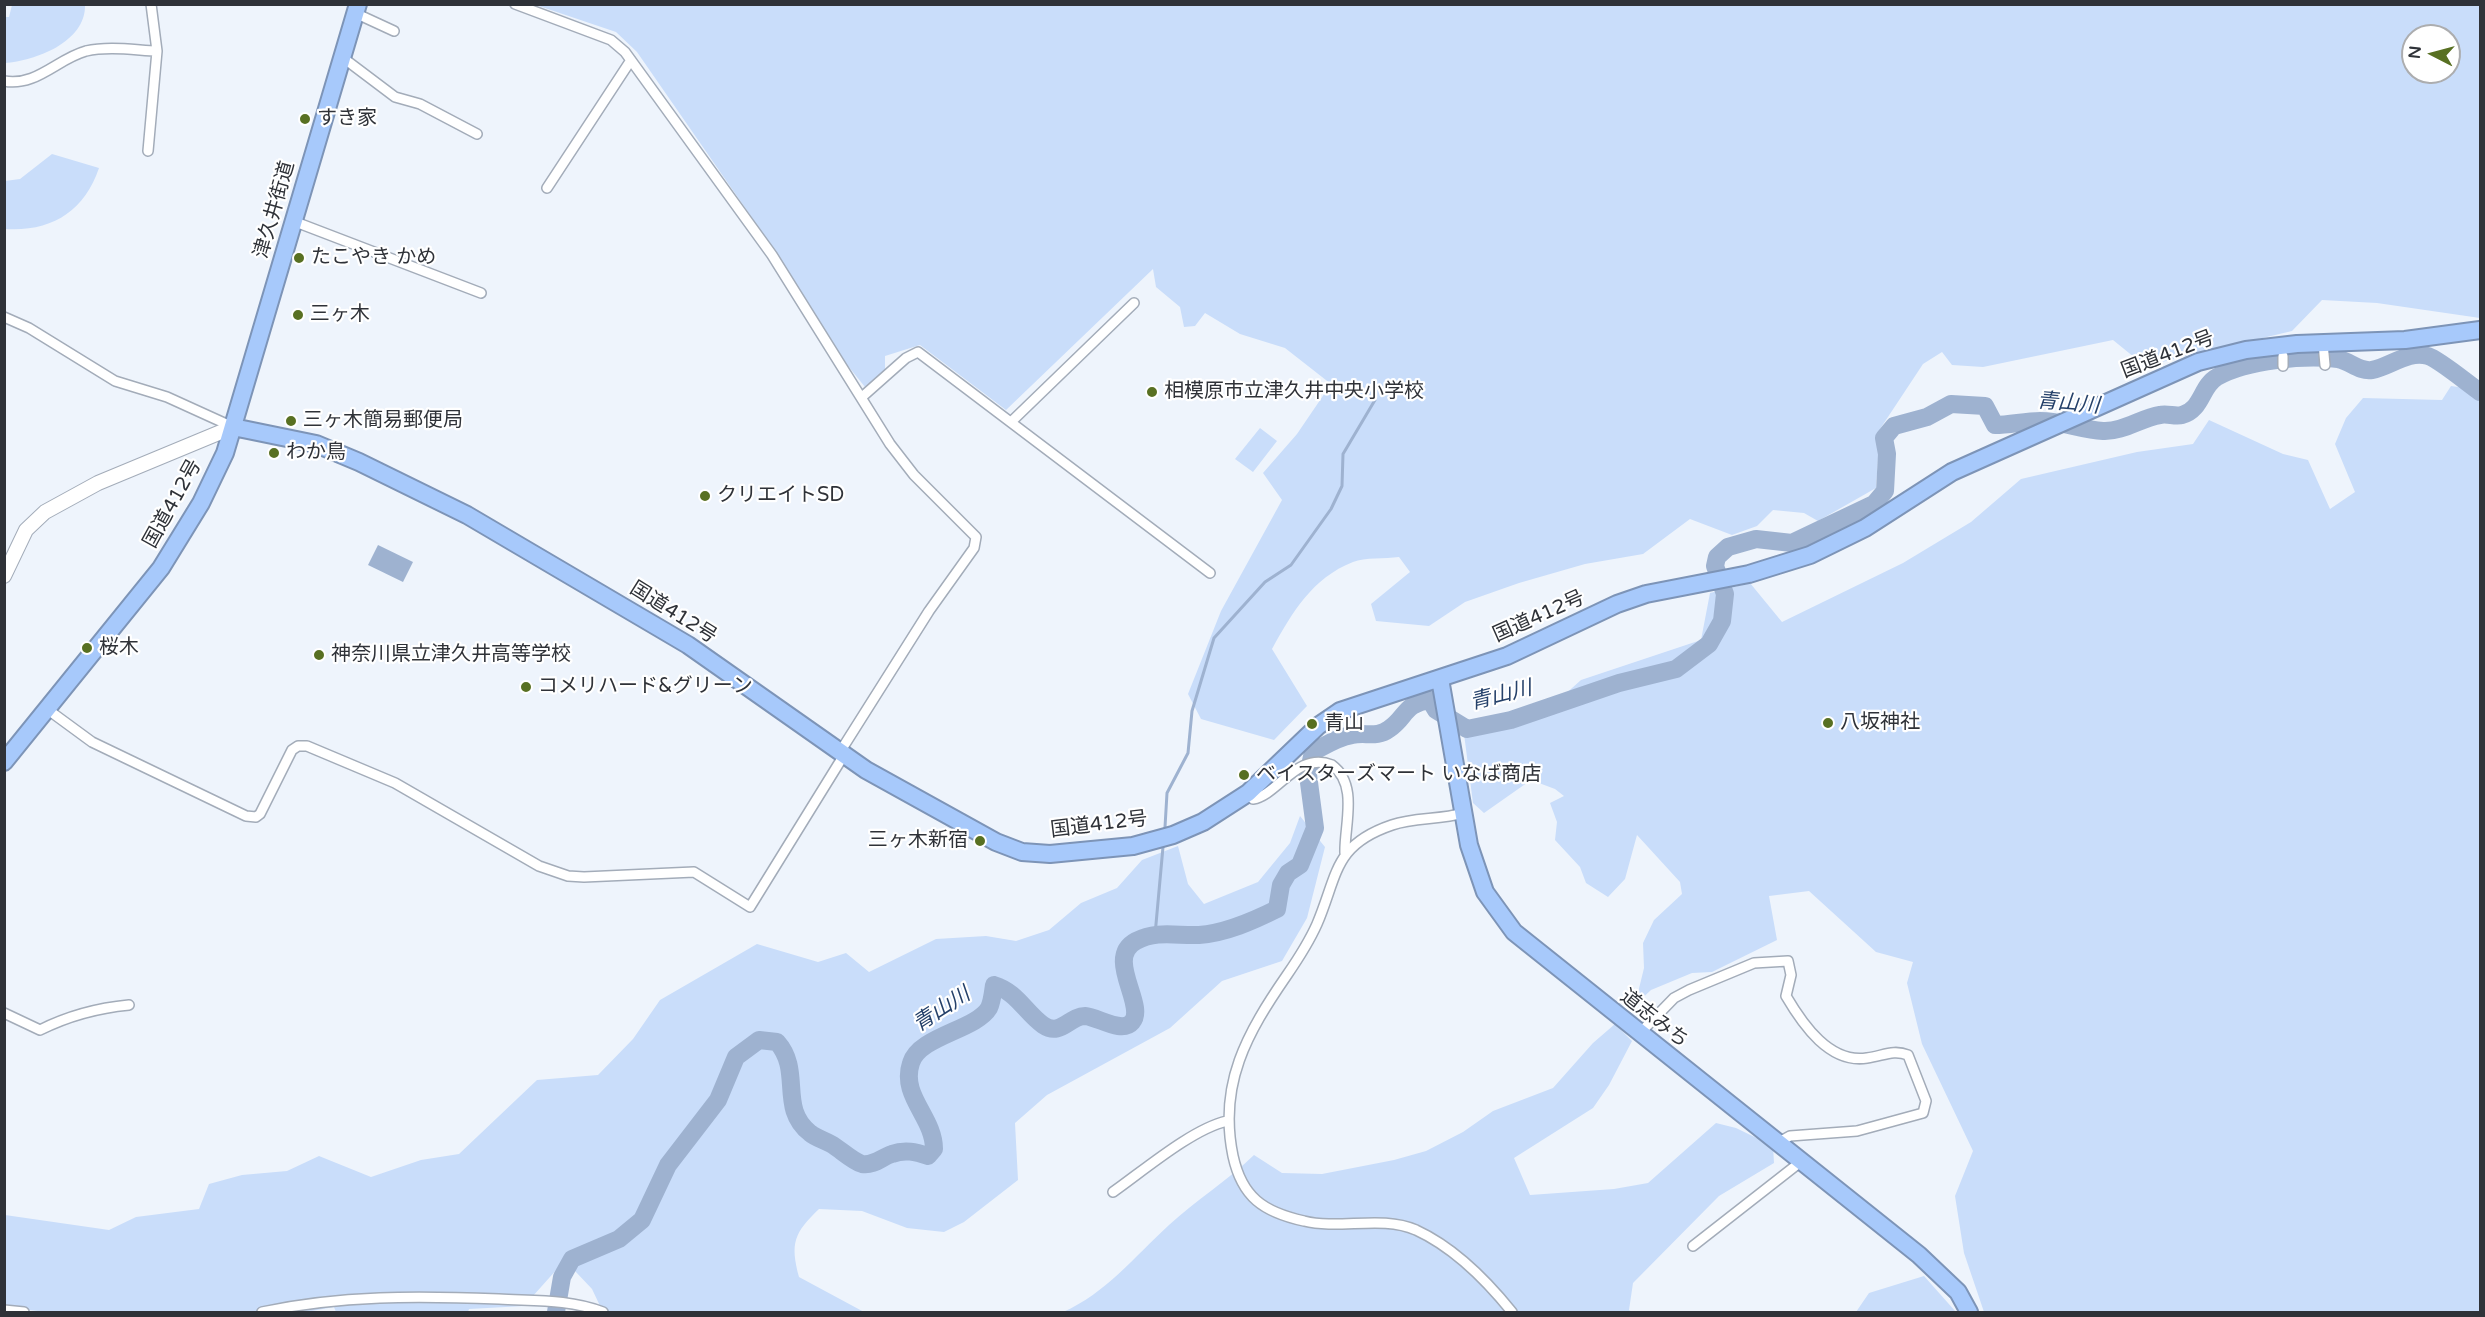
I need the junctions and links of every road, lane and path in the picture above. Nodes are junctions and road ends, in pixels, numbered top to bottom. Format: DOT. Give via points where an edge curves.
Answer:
graph roads {
  1 [pos="151,4"];
  2 [pos="516,4"];
  3 [pos="356,9"];
  4 [pos="394,31"];
  5 [pos="157,51"];
  6 [pos="342,57"];
  7 [pos="631,60"];
  8 [pos="4,81"];
  9 [pos="477,134"];
  10 [pos="148,151"];
  11 [pos="547,188"];
  12 [pos="293,221"];
  13 [pos="481,293"];
  14 [pos="1134,303"];
  15 [pos="4,317"];
  16 [pos="2481,330"];
  17 [pos="2323,346"];
  18 [pos="2325,365"];
  19 [pos="862,397"];
  20 [pos="1011,422"];
  21 [pos="233,427"];
  22 [pos="1210,573"];
  23 [pos="4,576"];
  24 [pos="1440,680"];
  25 [pos="47,709"];
  26 [pos="842,754"];
  27 [pos="4,762"];
  28 [pos="1248,793"];
  29 [pos="1463,813"];
  30 [pos="1345,854"];
  31 [pos="129,1005"];
  32 [pos="4,1013"];
  33 [pos="1639,1034"];
  34 [pos="1227,1121"];
  35 [pos="1779,1142"];
  36 [pos="1803,1160"];
  37 [pos="1113,1192"];
  38 [pos="1693,1246"];
  39 [pos="4,1310"];
  40 [pos="24,1312"];
  41 [pos="262,1312"];
  42 [pos="603,1312"];
  43 [pos="1512,1312"];
  44 [pos="1970,1312"];
  1 -- 5 [label="street"];
  2 -- 7 [label="street" via="611,40"];
  3 -- 4 [label="street"];
  3 -- 6 [label="highway, 津久井街道"];
  5 -- 8 [label="street" via="86,51 20,84"];
  5 -- 10 [label="street"];
  6 -- 9 [label="street" via="395,97 420,104"];
  6 -- 12 [label="highway, 津久井街道"];
  7 -- 11 [label="street"];
  7 -- 19 [label="street" via="772,255"];
  12 -- 13 [label="street"];
  12 -- 21 [label="highway, 津久井街道"];
  14 -- 20 [label="street"];
  15 -- 21 [label="street" via="108,377 167,397"];
  16 -- 17 [label="highway, 国道412号"];
  17 -- 18 [label="street"];
  17 -- 24 [label="highway, 国道412号" via="2246,350 2198,362 1952,472 1865,528 1810,555 1728,578 1646,594 1507,656"];
  19 -- 20 [label="street" via="918,352"];
  19 -- 26 [label="street" via="914,475 976,537 974,548 929,611"];
  20 -- 22 [label="street"];
  21 -- 23 [label="street" via="98,483 38,517 15,548"];
  21 -- 25 [label="highway, 国道412号" via="225,453 179,543"];
  21 -- 26 [label="highway, 国道412号" via="316,444 467,515 688,645"];
  24 -- 28 [label="highway, 国道412号" via="1340,711 1318,726"];
  24 -- 29 [label="highway, 道志みち"];
  25 -- 26 [label="street" via="92,742 246,816 260,814 292,750 307,746 395,783 554,872 584,877 694,872 750,907"];
  25 -- 27 [label="highway, 国道412号"];
  26 -- 28 [label="highway, 国道412号" via="996,842 1022,852 1050,854 1132,846 1203,822"];
  28 -- 30 [label="street" via="1253,799 1260,797 1315,762 1332,765 1344,783 1349,806"];
  29 -- 30 [label="street" via="1390,825 1365,836"];
  29 -- 33 [label="highway, 道志みち" via="1479,877 1503,920 1527,945"];
  30 -- 34 [label="street" via="1309,941 1267,1005 1242,1054 1229,1088"];
  31 -- 32 [label="street" via="63,1018 40,1030"];
  33 -- 35 [label="highway, 道志みち"];
  33 -- 35 [label="street" via="1674,998 1689,990 1754,963 1788,961 1791,975 1786,996 1826,1047 1852,1058 1897,1050 1908,1055 1926,1101 1923,1113 1857,1131 1790,1136"];
  34 -- 37 [label="street" via="1187,1141"];
  34 -- 43 [label="street" via="1238,1177 1263,1206 1276,1214 1326,1225 1390,1224 1414,1230 1432,1239 1479,1276"];
  35 -- 36 [label="highway, 道志みち"];
  36 -- 38 [label="street"];
  36 -- 44 [label="highway, 道志みち" via="1947,1279"];
  39 -- 40 [label="street"];
  41 -- 42 [label="street" via="377,1296 544,1300"];
}
